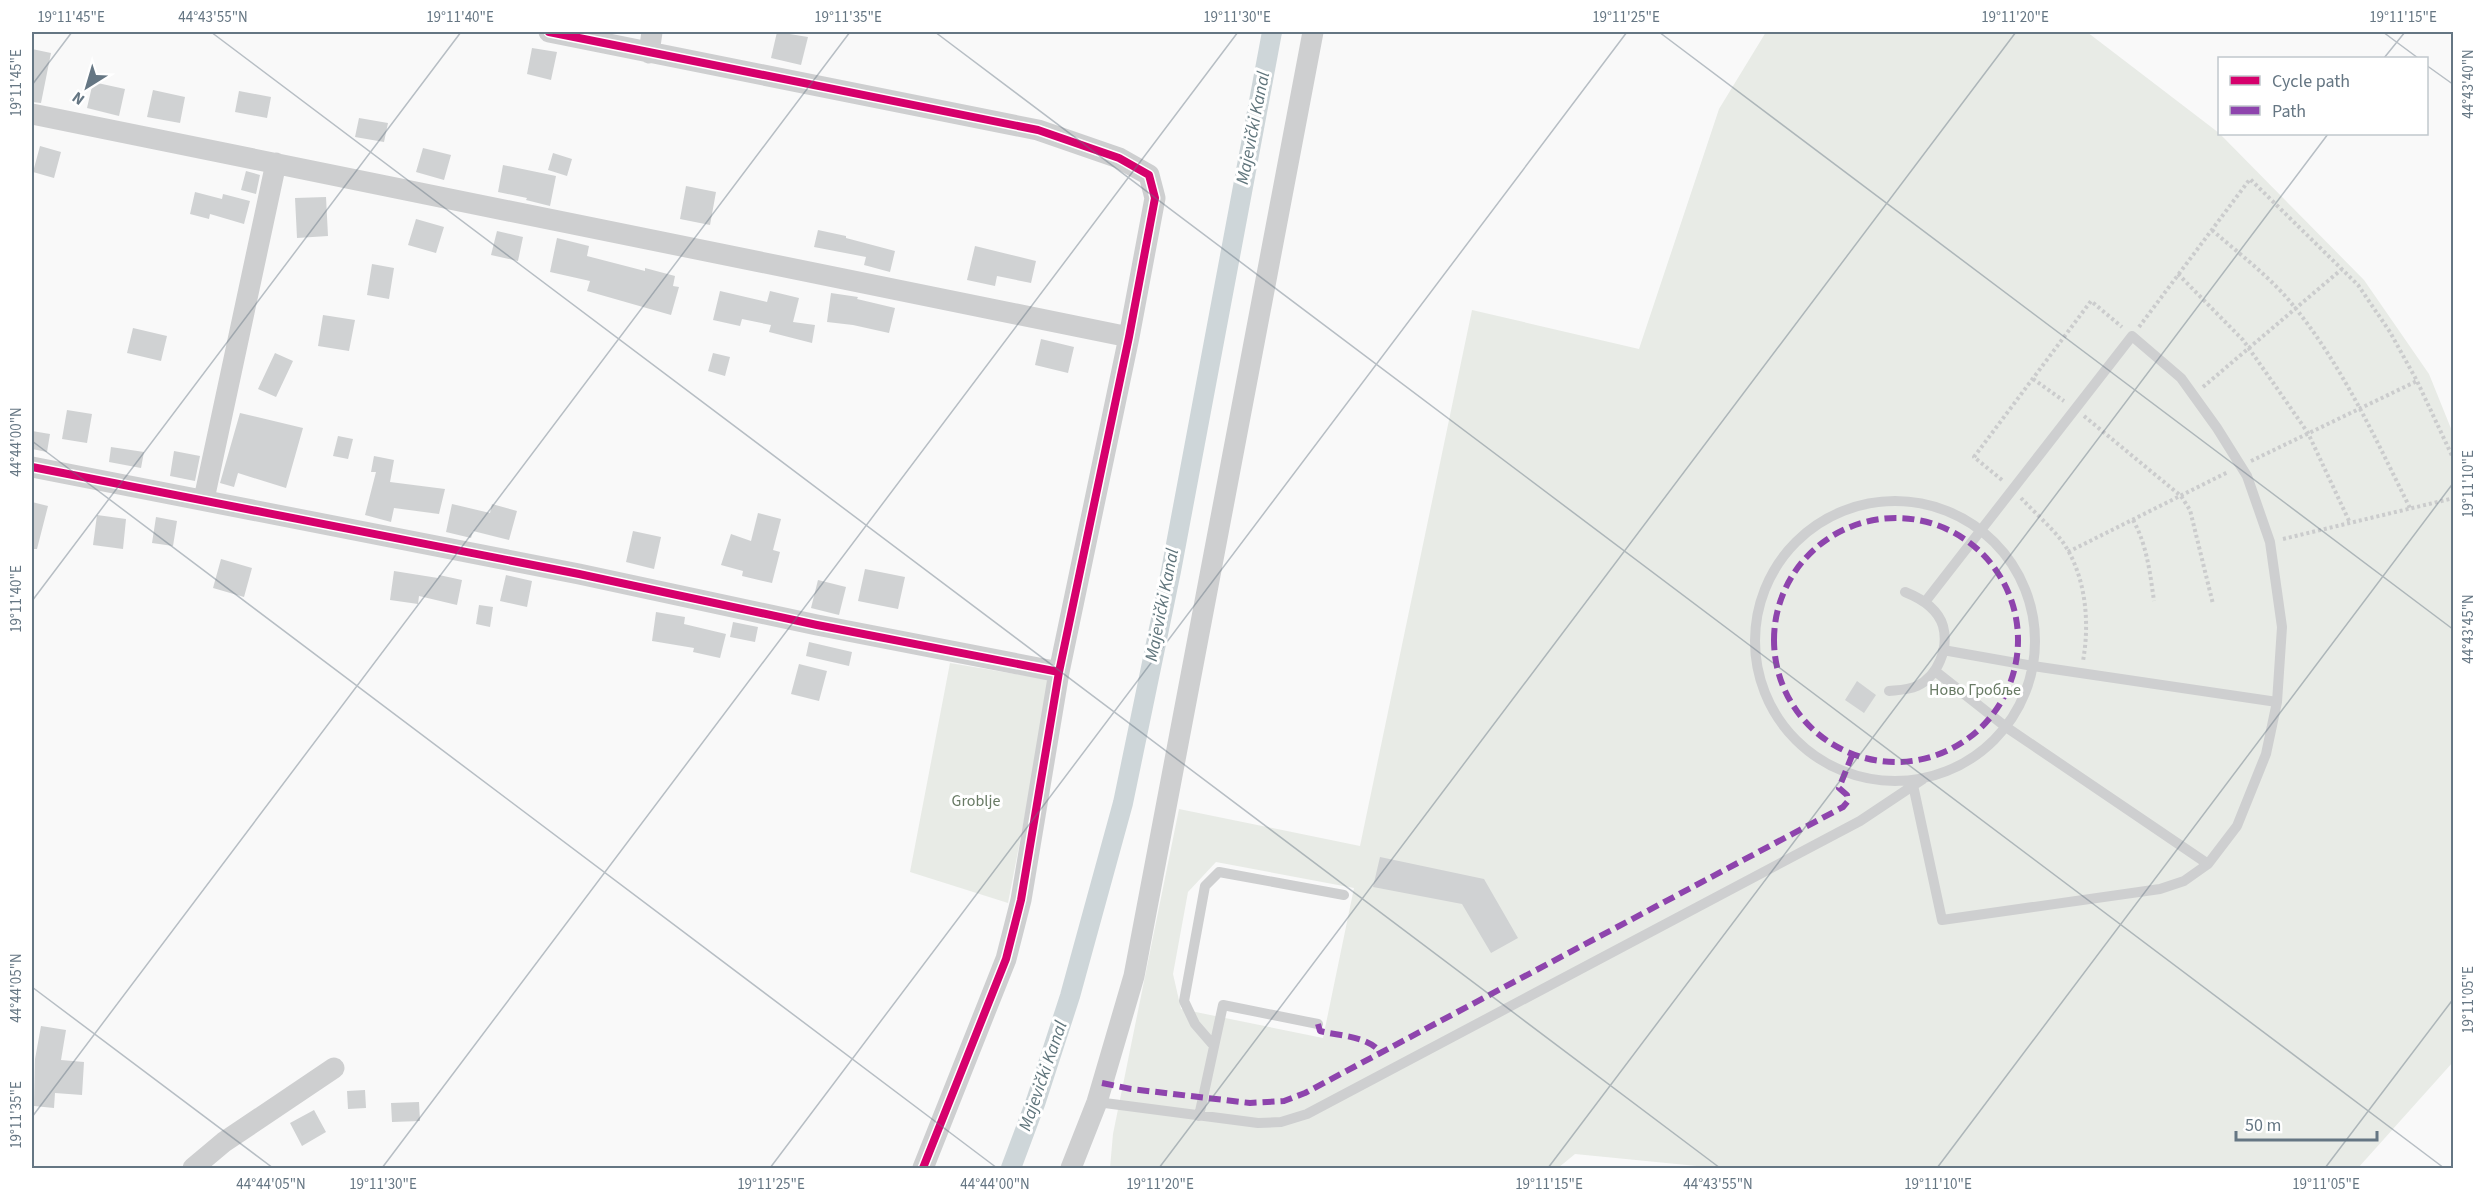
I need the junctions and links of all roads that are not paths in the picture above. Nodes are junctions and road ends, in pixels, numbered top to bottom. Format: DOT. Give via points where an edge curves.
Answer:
graph roads {
  1 [pos="549,32"];
  2 [pos="652,32"];
  3 [pos="1313,32"];
  4 [pos="649,52"];
  5 [pos="32,114"];
  6 [pos="276,163"];
  7 [pos="1129,337"];
  8 [pos="32,467"];
  9 [pos="204,500"];
  10 [pos="1980,530"];
  11 [pos="1905,592"];
  12 [pos="1925,602"];
  13 [pos="1943,650"];
  14 [pos="2033,666"];
  15 [pos="1935,671"];
  16 [pos="1059,672"];
  17 [pos="1889,691"];
  18 [pos="2277,702"];
  19 [pos="2006,727"];
  20 [pos="1923,779"];
  21 [pos="1913,786"];
  22 [pos="2208,864"];
  23 [pos="1344,894"];
  24 [pos="1318,1024"];
  25 [pos="1214,1046"];
  26 [pos="334,1068"];
  27 [pos="1097,1102"];
  28 [pos="1199,1116"];
  29 [pos="193,1168"];
  30 [pos="923,1168"];
  31 [pos="1071,1168"];
  1 -- 4 [label="street"];
  2 -- 4 [label="street"];
  3 -- 27 [label="street" via="1134,976"];
  4 -- 7 [label="street" via="1038,130 1119,158 1149,175 1155,198"];
  5 -- 6 [label="street"];
  6 -- 7 [label="street"];
  6 -- 9 [label="street"];
  7 -- 16 [label="street"];
  8 -- 9 [label="street"];
  9 -- 16 [label="street"];
  10 -- 12 [label="lane"];
  10 -- 14 [label="lane" via="2008,558 2027,594 2035,633"];
  10 -- 18 [label="lane" via="2132,336 2181,378 2247,476 2270,542 2282,627"];
  10 -- 20 [label="lane" via="1945,510 1916,503 1886,501 1846,509 1811,528 1783,556 1757,610 1757,670 1770,707 1794,739 1826,764 1854,776 1883,781"];
  11 -- 12 [label="lane"];
  12 -- 13 [label="lane" via="1942,624"];
  13 -- 14 [label="lane"];
  13 -- 15 [label="lane"];
  14 -- 18 [label="lane"];
  14 -- 19 [label="lane" via="2028,687"];
  15 -- 17 [label="lane" via="1918,686"];
  15 -- 19 [label="lane"];
  16 -- 30 [label="street" via="1021,900 1006,959"];
  18 -- 22 [label="lane" via="2266,754 2237,826"];
  19 -- 20 [label="lane" via="1978,755"];
  19 -- 22 [label="lane"];
  20 -- 21 [label="lane"];
  21 -- 22 [label="lane" via="1942,920 2160,890 2184,881"];
  21 -- 28 [label="lane" via="1860,821 1307,1114 1281,1122 1258,1123"];
  23 -- 25 [label="lane" via="1218,872 1205,886 1184,1000 1195,1024"];
  24 -- 25 [label="lane" via="1223,1005"];
  25 -- 28 [label="lane"];
  26 -- 29 [label="street" via="224,1142"];
  27 -- 28 [label="lane"];
  27 -- 31 [label="street"];
}
